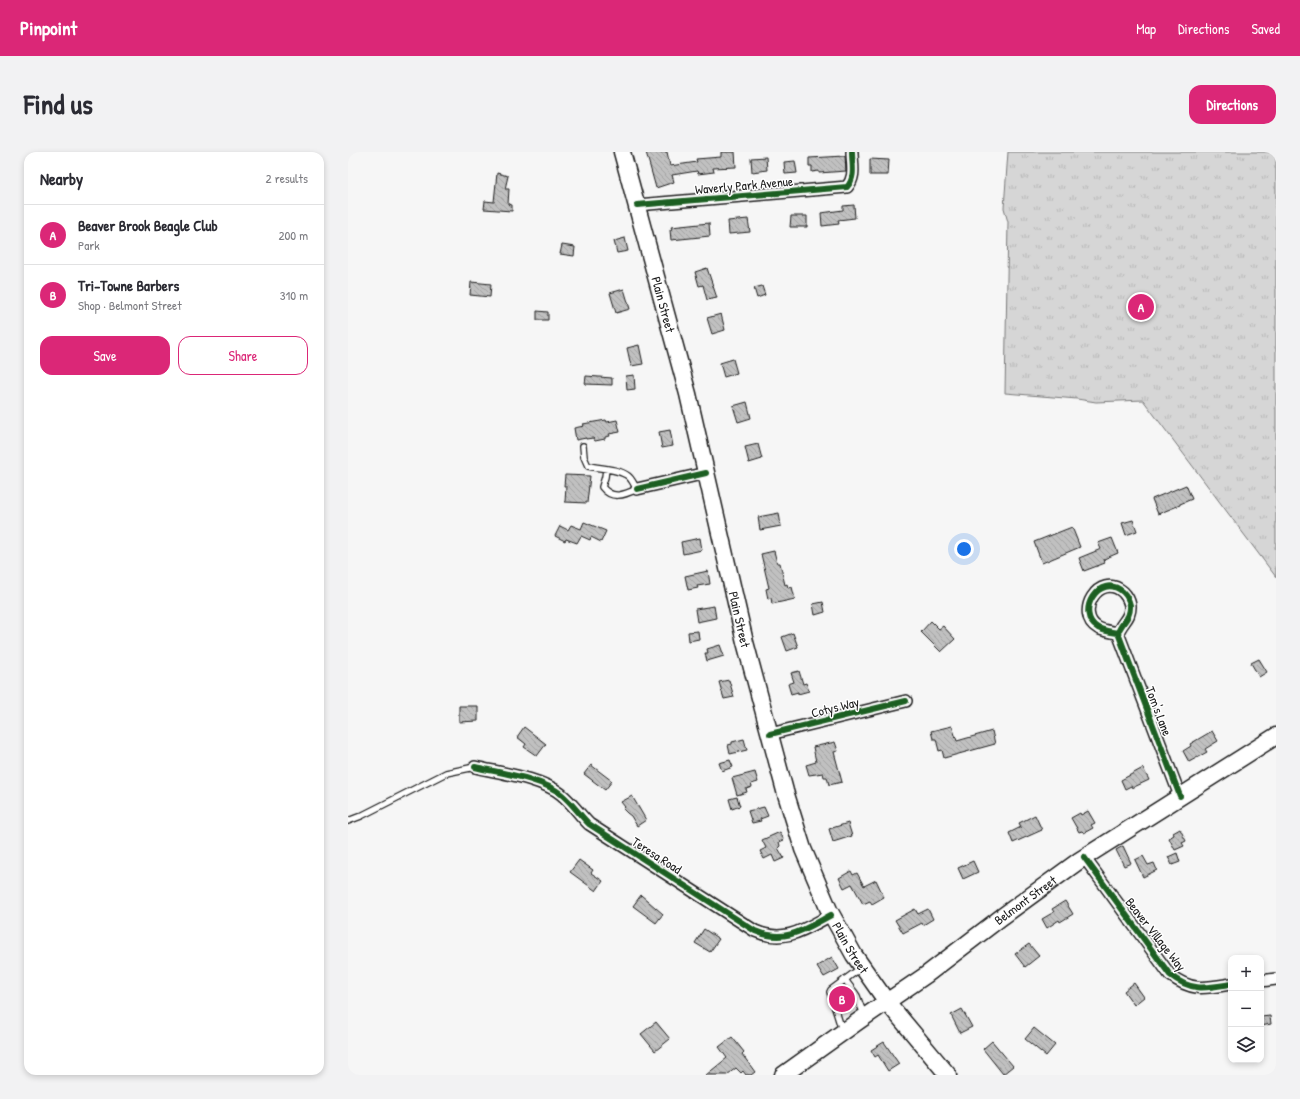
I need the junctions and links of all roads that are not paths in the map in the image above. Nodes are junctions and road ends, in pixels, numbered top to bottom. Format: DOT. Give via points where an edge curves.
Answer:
graph roads {
  1 [pos="622,152"];
  2 [pos="852,152"];
  3 [pos="636,205"];
  4 [pos="583,446"];
  5 [pos="606,469"];
  6 [pos="706,474"];
  7 [pos="637,489"];
  8 [pos="1118,633"];
  9 [pos="906,701"];
  10 [pos="770,734"];
  11 [pos="1276,736"];
  12 [pos="475,767"];
  13 [pos="1180,796"];
  14 [pos="348,821"];
  15 [pos="1084,857"];
  16 [pos="831,915"];
  17 [pos="862,967"];
  18 [pos="845,979"];
  19 [pos="1276,979"];
  20 [pos="1264,980"];
  21 [pos="1228,984"];
  22 [pos="887,1002"];
  23 [pos="866,1015"];
  24 [pos="844,1031"];
  25 [pos="783,1075"];
  26 [pos="948,1075"];
  1 -- 3 [label="main road, Plain Street"];
  2 -- 3 [label="street, Waverly Park Avenue" via="853,178 847,187"];
  3 -- 6 [label="main road, Plain Street" via="684,376"];
  4 -- 5 [label="lane" via="588,466"];
  5 -- 7 [label="lane" via="628,476"];
  5 -- 7 [label="lane" via="602,487 606,491 623,496"];
  6 -- 7 [label="street"];
  6 -- 10 [label="main road, Plain Street" via="741,628"];
  8 -- 8 [label="street" via="1098,628 1089,618 1089,604 1101,588 1114,587 1129,599 1129,616"];
  8 -- 13 [label="street, Tom's Lane"];
  9 -- 10 [label="street, Cotys Way"];
  10 -- 16 [label="main road, Plain Street" via="796,830"];
  11 -- 13 [label="main road, Belmont Street"];
  12 -- 14 [label="lane" via="446,773"];
  12 -- 16 [label="street, Teresa Road" via="528,780 560,793 589,824 755,931 779,937 790,935"];
  13 -- 15 [label="main road, Belmont Street"];
  15 -- 21 [label="street, Beaver Village Way" via="1170,975 1185,984 1203,988"];
  15 -- 22 [label="main road, Belmont Street" via="997,920 926,976"];
  16 -- 17 [label="main road, Plain Street"];
  17 -- 18 [label="lane"];
  17 -- 22 [label="main road, Plain Street"];
  18 -- 23 [label="lane"];
  18 -- 24 [label="lane" via="830,992"];
  19 -- 20 [label="street"];
  22 -- 23 [label="main road, Belmont Street"];
  22 -- 26 [label="main road, Plain Street"];
  23 -- 24 [label="main road, Belmont Street"];
  24 -- 25 [label="main road, Belmont Street"];
}
